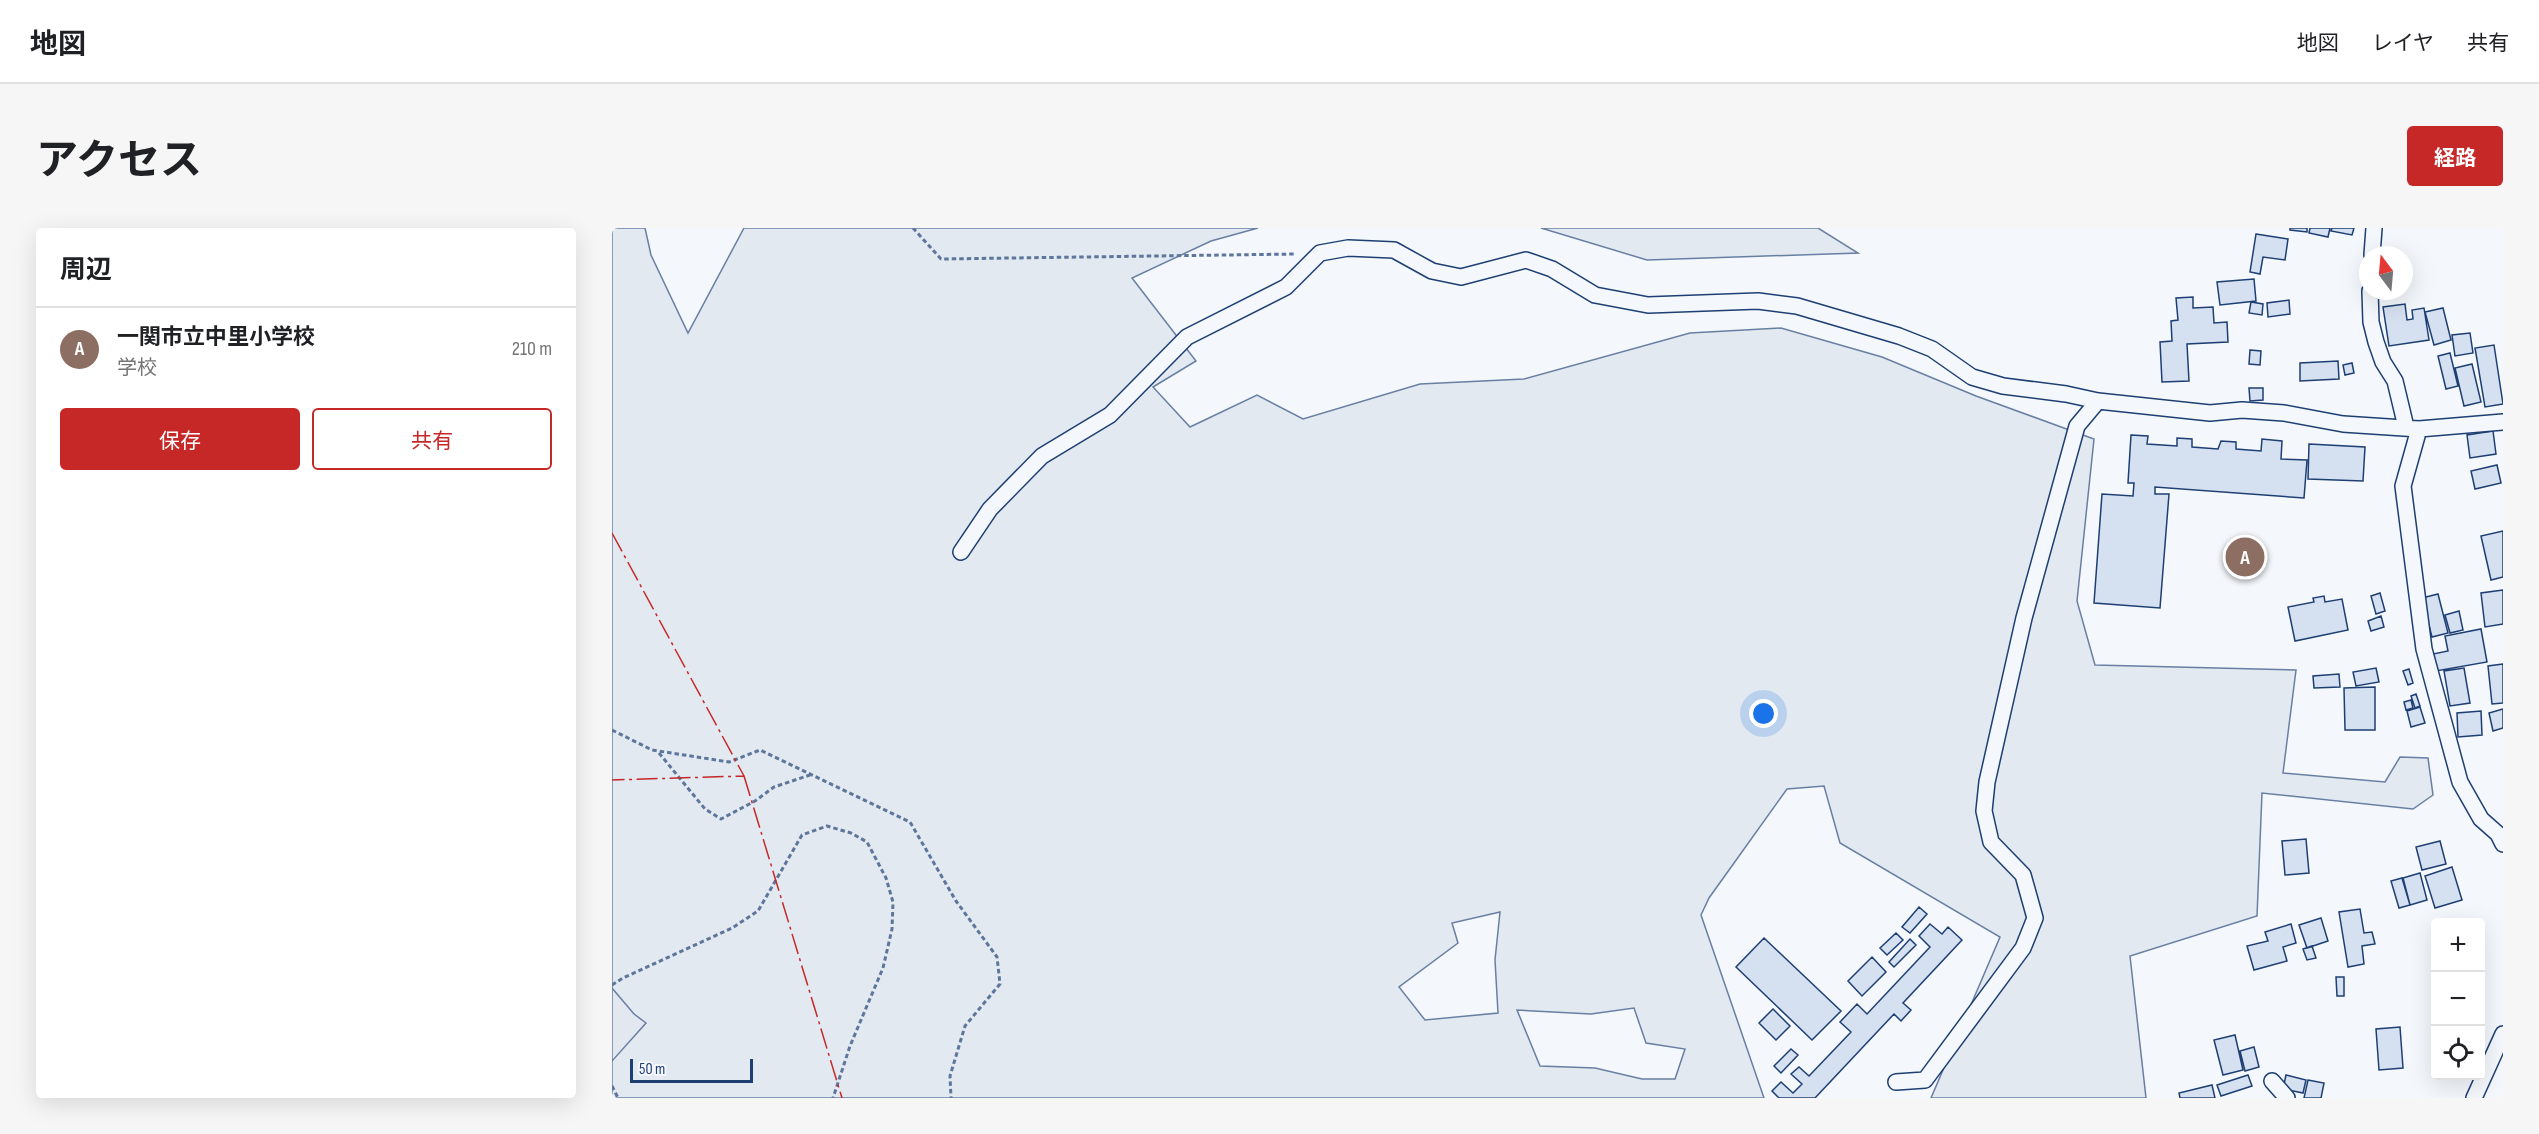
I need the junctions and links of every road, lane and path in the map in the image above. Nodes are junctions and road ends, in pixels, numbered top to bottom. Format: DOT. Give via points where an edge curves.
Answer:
graph roads {
  1 [pos="912,228"];
  2 [pos="2374,228"];
  3 [pos="2373,246"];
  4 [pos="1320,253"];
  5 [pos="2370,300"];
  6 [pos="2098,401"];
  7 [pos="2503,422"];
  8 [pos="2413,428"];
  9 [pos="961,552"];
  10 [pos="612,730"];
  11 [pos="658,751"];
  12 [pos="811,774"];
  13 [pos="2503,844"];
  14 [pos="612,986"];
  15 [pos="2503,1034"];
  16 [pos="2503,1063"];
  17 [pos="2272,1081"];
  18 [pos="1896,1082"];
  19 [pos="612,1086"];
  20 [pos="2476,1095"];
  21 [pos="618,1098"];
  22 [pos="833,1098"];
  23 [pos="951,1098"];
  24 [pos="2287,1098"];
  1 -- 4 [label="path" via="940,259"];
  2 -- 3 [label="street"];
  4 -- 6 [label="street" via="1348,248 1394,250 1432,271 1461,277 1526,260 1552,269 1595,295 1648,305 1758,301 1797,306 1932,349 1972,377 2003,386"];
  4 -- 9 [label="street" via="1286,287 1187,337 1110,415 1042,456 990,509"];
  5 -- 8 [label="street" via="2371,321 2382,362 2395,381"];
  6 -- 8 [label="street" via="2210,412 2284,413 2343,424"];
  6 -- 18 [label="street" via="2077,426 2024,618 1987,782 1984,811 1991,843 2023,875 2035,918 2023,948 1925,1080"];
  7 -- 8 [label="street"];
  8 -- 13 [label="street" via="2403,486 2424,649 2460,782 2481,819"];
  10 -- 11 [label="path"];
  11 -- 12 [label="path" via="729,762 760,750"];
  11 -- 12 [label="path" via="705,809 721,819 774,788"];
  12 -- 23 [label="path" via="910,822 956,902 997,957 1000,984 965,1026 950,1076"];
  14 -- 22 [label="path" via="732,928 758,911 802,835 827,826 851,833 867,842 886,878 893,903 892,929 883,968"];
  15 -- 20 [label="street"];
  16 -- 20 [label="street"];
  17 -- 24 [label="street"];
  19 -- 21 [label="path"];
}
